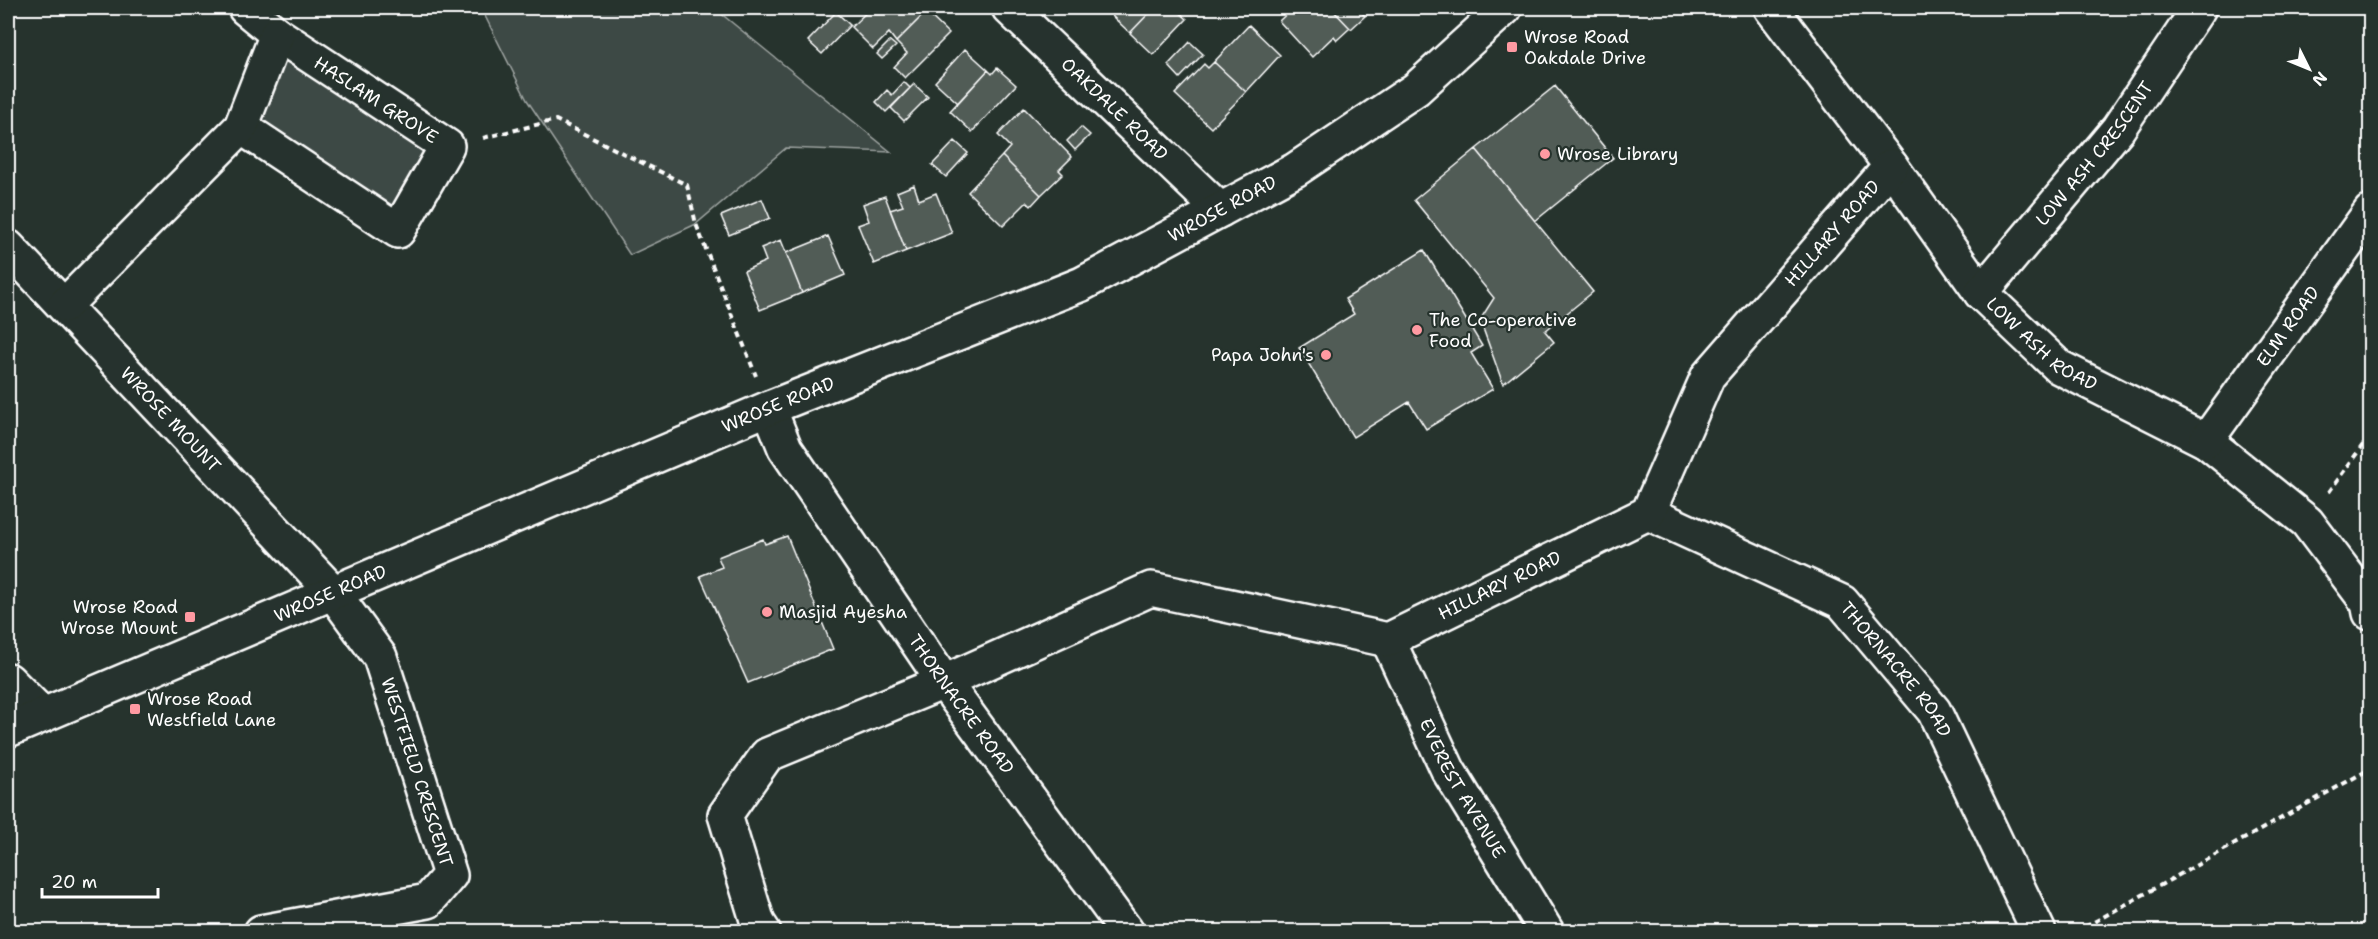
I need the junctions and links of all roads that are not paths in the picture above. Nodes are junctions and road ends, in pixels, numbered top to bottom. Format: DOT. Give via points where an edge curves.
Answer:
graph roads {
  1 [pos="245,8"];
  2 [pos="1009,8"];
  3 [pos="1771,8"];
  4 [pos="2199,8"];
  5 [pos="1498,10"];
  6 [pos="277,34"];
  7 [pos="242,127"];
  8 [pos="1891,166"];
  9 [pos="1220,210"];
  10 [pos="2370,212"];
  11 [pos="8,247"];
  12 [pos="1981,293"];
  13 [pos="64,305"];
  14 [pos="769,408"];
  15 [pos="2206,441"];
  16 [pos="1648,513"];
  17 [pos="332,591"];
  18 [pos="2370,606"];
  19 [pos="1388,639"];
  20 [pos="8,680"];
  21 [pos="944,682"];
  22 [pos="43,715"];
  23 [pos="8,730"];
  24 [pos="261,932"];
  25 [pos="764,932"];
  26 [pos="1127,932"];
  27 [pos="1547,932"];
  28 [pos="2039,932"];
  1 -- 6 [label="street, HASLAM GROVE"];
  2 -- 9 [label="street, OAKDALE ROAD"];
  3 -- 8 [label="street, LOW ASH ROAD"];
  4 -- 12 [label="street, LOW ASH CRESCENT" via="2118,129"];
  5 -- 9 [label="street, WROSE ROAD" via="1416,89 1295,170"];
  6 -- 7 [label="street"];
  6 -- 7 [label="street, HASLAM GROVE" via="447,146 398,231"];
  7 -- 13 [label="street"];
  8 -- 12 [label="street, LOW ASH ROAD"];
  8 -- 16 [label="street, HILLARY ROAD" via="1707,376"];
  9 -- 14 [label="street, WROSE ROAD" via="1082,284"];
  10 -- 15 [label="street, ELM ROAD"];
  11 -- 13 [label="street, WROSE MOUNT"];
  12 -- 15 [label="street, LOW ASH ROAD" via="2059,367"];
  13 -- 17 [label="street, WROSE MOUNT"];
  14 -- 17 [label="street, WROSE ROAD"];
  14 -- 21 [label="street, THORNACRE ROAD" via="785,448"];
  15 -- 18 [label="street, LOW ASH ROAD" via="2307,522"];
  16 -- 19 [label="street, HILLARY ROAD"];
  16 -- 28 [label="street, THORNACRE ROAD" via="1842,602 1934,711"];
  17 -- 22 [label="street, WROSE ROAD"];
  17 -- 24 [label="street, WESTFIELD CRESCENT" via="380,657 450,875 428,900"];
  19 -- 21 [label="street" via="1151,589"];
  19 -- 27 [label="street, EVEREST AVENUE" via="1448,770"];
  20 -- 22 [label="street"];
  21 -- 25 [label="street" via="767,755 725,815"];
  21 -- 26 [label="street, THORNACRE ROAD"];
  22 -- 23 [label="street, WROSE ROAD"];
}
